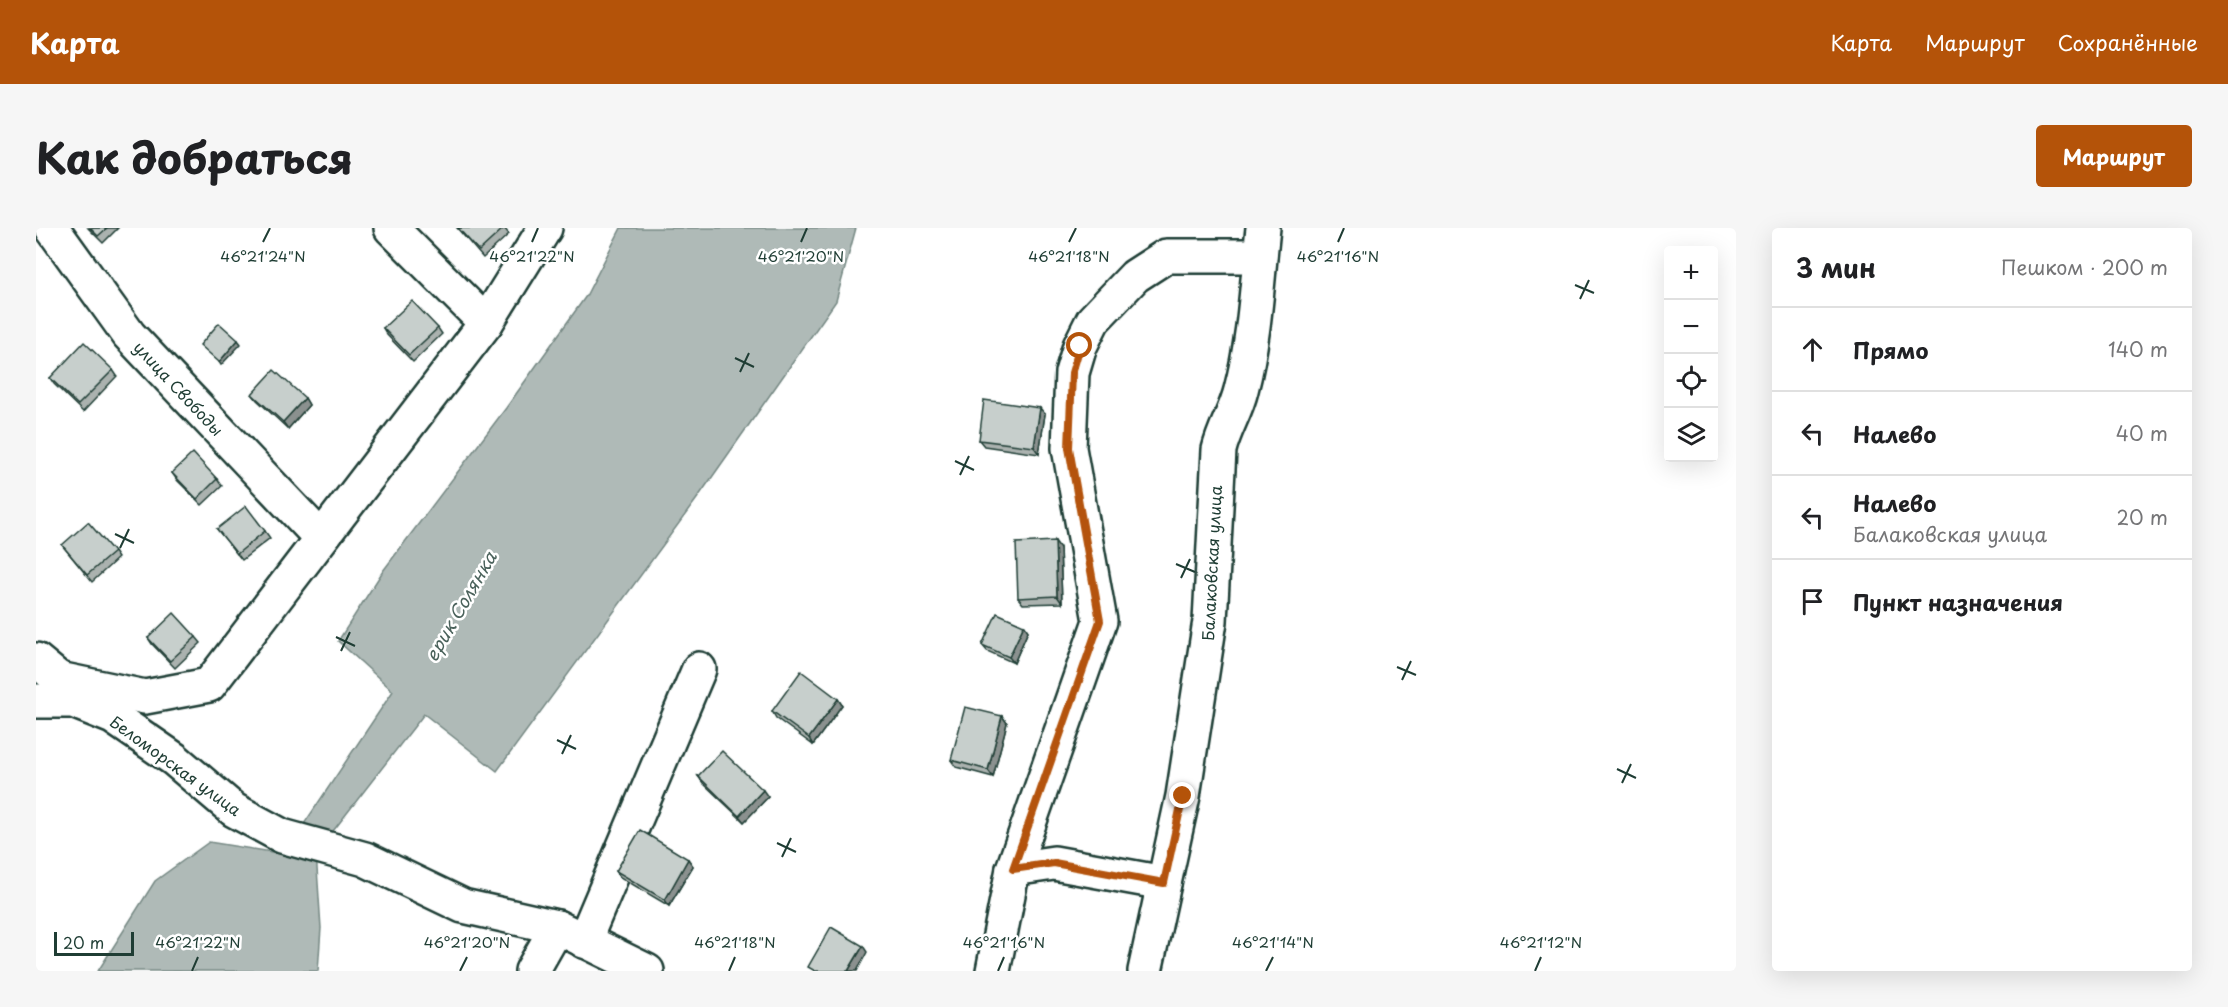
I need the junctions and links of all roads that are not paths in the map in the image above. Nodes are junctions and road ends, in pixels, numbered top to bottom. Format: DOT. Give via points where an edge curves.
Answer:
graph roads {
  1 [pos="52,228"];
  2 [pos="391,228"];
  3 [pos="545,228"];
  4 [pos="1261,242"];
  5 [pos="486,323"];
  6 [pos="320,537"];
  7 [pos="47,669"];
  8 [pos="699,669"];
  9 [pos="36,701"];
  10 [pos="98,711"];
  11 [pos="1013,869"];
  12 [pos="1164,883"];
  13 [pos="571,934"];
  14 [pos="532,971"];
  15 [pos="647,971"];
  16 [pos="993,971"];
  17 [pos="1145,971"];
  1 -- 6 [label="street, улица Свободы" via="129,335"];
  2 -- 5 [label="street"];
  3 -- 5 [label="street"];
  4 -- 11 [label="street" via="1166,256 1135,276 1093,320 1080,346 1072,373 1069,448 1100,621"];
  4 -- 12 [label="street, Балаковская улица" via="1250,352 1241,390 1218,450 1210,621 1183,796"];
  5 -- 6 [label="street"];
  6 -- 7 [label="street" via="209,686 145,697"];
  7 -- 10 [label="street"];
  8 -- 13 [label="street"];
  9 -- 10 [label="street, Беломорская улица" via="73,701"];
  10 -- 13 [label="street, Беломорская улица" via="114,717 174,759 234,810 282,836 365,859 463,906"];
  11 -- 12 [label="street" via="1054,863"];
  11 -- 16 [label="street"];
  12 -- 17 [label="street, Балаковская улица"];
  13 -- 14 [label="street"];
  13 -- 15 [label="street, Беломорская улица"];
}
